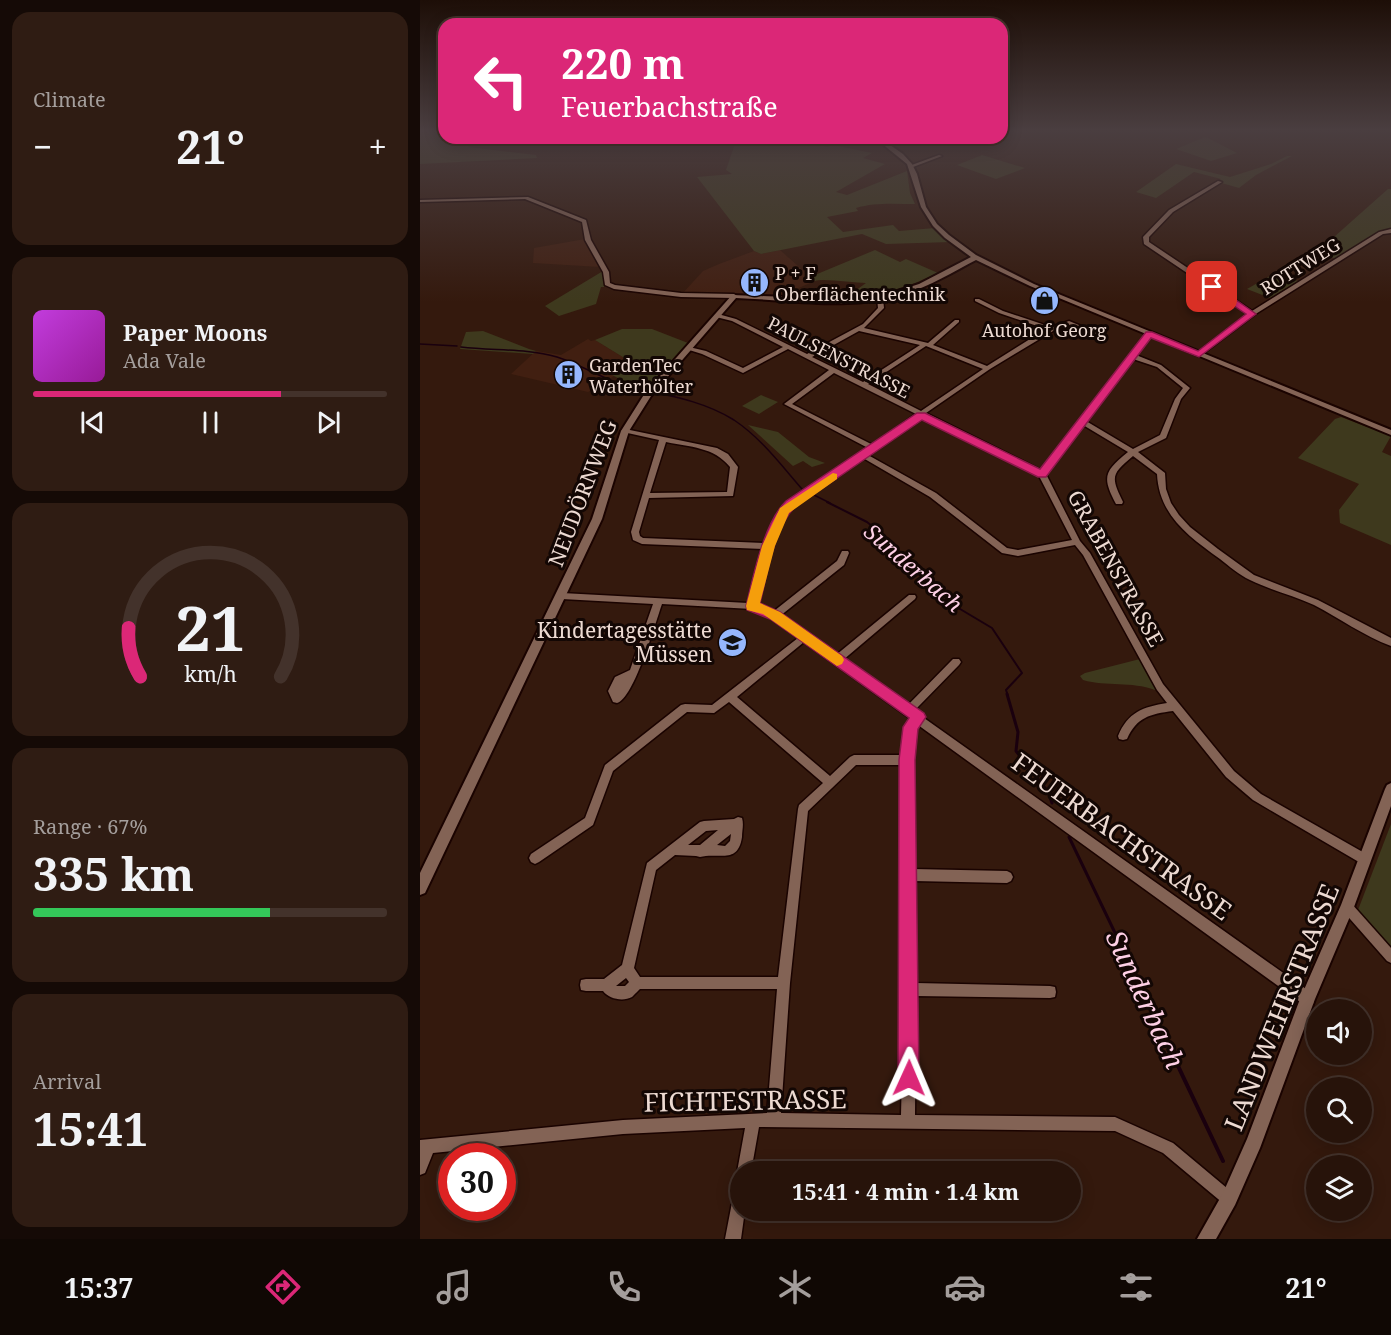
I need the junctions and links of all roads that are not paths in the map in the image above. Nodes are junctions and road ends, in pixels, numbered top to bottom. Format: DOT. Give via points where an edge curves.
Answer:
graph roads {
  1 [pos="916,187"];
  2 [pos="1212,187"];
  3 [pos="420,201"];
  4 [pos="1391,231"];
  5 [pos="977,257"];
  6 [pos="734,296"];
  7 [pos="880,298"];
  8 [pos="978,300"];
  9 [pos="1252,314"];
  10 [pos="717,316"];
  11 [pos="957,321"];
  12 [pos="859,329"];
  13 [pos="1051,329"];
  14 [pos="1094,333"];
  15 [pos="1149,334"];
  16 [pos="927,345"];
  17 [pos="788,347"];
  18 [pos="689,349"];
  19 [pos="1199,354"];
  20 [pos="1132,356"];
  21 [pos="807,357"];
  22 [pos="987,368"];
  23 [pos="834,370"];
  24 [pos="863,385"];
  25 [pos="921,415"];
  26 [pos="1083,422"];
  27 [pos="625,430"];
  28 [pos="1391,434"];
  29 [pos="663,439"];
  30 [pos="874,448"];
  31 [pos="1133,452"];
  32 [pos="864,456"];
  33 [pos="1042,474"];
  34 [pos="647,496"];
  35 [pos="1119,502"];
  36 [pos="1077,542"];
  37 [pos="768,546"];
  38 [pos="845,553"];
  39 [pos="562,596"];
  40 [pos="912,597"];
  41 [pos="658,602"];
  42 [pos="752,606"];
  43 [pos="775,615"];
  44 [pos="804,637"];
  45 [pos="1391,642"];
  46 [pos="837,660"];
  47 [pos="956,662"];
  48 [pos="632,673"];
  49 [pos="730,697"];
  50 [pos="1176,706"];
  51 [pos="914,714"];
  52 [pos="1123,736"];
  53 [pos="907,760"];
  54 [pos="830,783"];
  55 [pos="1391,789"];
  56 [pos="737,823"];
  57 [pos="698,830"];
  58 [pos="710,844"];
  59 [pos="673,850"];
  60 [pos="700,852"];
  61 [pos="535,858"];
  62 [pos="1364,859"];
  63 [pos="909,875"];
  64 [pos="1007,877"];
  65 [pos="420,888"];
  66 [pos="1347,907"];
  67 [pos="1391,957"];
  68 [pos="627,969"];
  69 [pos="637,983"];
  70 [pos="784,983"];
  71 [pos="586,985"];
  72 [pos="606,985"];
  73 [pos="910,989"];
  74 [pos="1050,992"];
  75 [pos="1308,999"];
  76 [pos="1306,1004"];
  77 [pos="753,1120"];
  78 [pos="773,1120"];
  79 [pos="908,1122"];
  80 [pos="424,1147"];
  81 [pos="746,1161"];
  82 [pos="420,1168"];
  83 [pos="1229,1199"];
  84 [pos="737,1221"];
  85 [pos="734,1239"];
  86 [pos="1206,1239"];
  1 -- 5 [label="street" via="927,214 945,234"];
  2 -- 9 [label="street" via="1171,211 1146,237 1146,243"];
  3 -- 6 [label="street" via="531,199 584,220 590,245 606,272 607,284 681,295"];
  4 -- 9 [label="street, ROTTWEG" via="1381,233"];
  5 -- 7 [label="street" via="918,287"];
  5 -- 15 [label="street" via="1032,285"];
  6 -- 7 [label="street" via="849,301"];
  6 -- 10 [label="street, NEUDÖRNWEG"];
  7 -- 12 [label="street" via="881,308"];
  8 -- 13 [label="street"];
  9 -- 19 [label="street, ROTTWEG"];
  10 -- 17 [label="street, PAULSENSTRASSE" via="734,320"];
  10 -- 18 [label="street, NEUDÖRNWEG"];
  11 -- 16 [label="street"];
  12 -- 16 [label="street"];
  12 -- 21 [label="street"];
  13 -- 14 [label="street" via="1069,323"];
  13 -- 22 [label="street"];
  15 -- 19 [label="street"];
  15 -- 20 [label="street, GRABENSTRASSE"];
  16 -- 22 [label="street"];
  16 -- 24 [label="street"];
  17 -- 18 [label="street" via="743,371"];
  17 -- 21 [label="street, PAULSENSTRASSE"];
  18 -- 27 [label="street, NEUDÖRNWEG"];
  19 -- 28 [label="street"];
  20 -- 26 [label="street, GRABENSTRASSE"];
  20 -- 31 [label="street" via="1159,366 1186,388 1163,436"];
  21 -- 23 [label="street, PAULSENSTRASSE"];
  22 -- 25 [label="street"];
  23 -- 24 [label="street, PAULSENSTRASSE"];
  23 -- 30 [label="street" via="786,404"];
  24 -- 25 [label="street, PAULSENSTRASSE"];
  25 -- 30 [label="street"];
  25 -- 33 [label="street, PAULSENSTRASSE"];
  26 -- 31 [label="street"];
  26 -- 33 [label="street, GRABENSTRASSE"];
  27 -- 29 [label="street"];
  27 -- 39 [label="street, NEUDÖRNWEG" via="597,519"];
  29 -- 34 [label="street"];
  29 -- 34 [label="street" via="725,456 734,467 732,492"];
  30 -- 32 [label="street"];
  31 -- 35 [label="street" via="1111,474 1111,486"];
  31 -- 45 [label="street" via="1161,473 1161,494 1172,514 1241,570 1329,608"];
  32 -- 36 [label="street" via="933,495 1005,551 1018,553"];
  32 -- 37 [label="street" via="790,504"];
  33 -- 36 [label="street, GRABENSTRASSE"];
  34 -- 37 [label="street" via="634,534 640,540"];
  36 -- 50 [label="street, GRABENSTRASSE" via="1160,687"];
  37 -- 42 [label="street"];
  38 -- 43 [label="street" via="841,563"];
  39 -- 41 [label="street, FEUERBACHSTRASSE"];
  39 -- 65 [label="street, NEUDÖRNWEG"];
  40 -- 46 [label="street"];
  41 -- 42 [label="street, FEUERBACHSTRASSE"];
  41 -- 48 [label="street"];
  42 -- 43 [label="street, FEUERBACHSTRASSE"];
  43 -- 44 [label="street, FEUERBACHSTRASSE"];
  44 -- 46 [label="street, FEUERBACHSTRASSE"];
  44 -- 49 [label="street"];
  46 -- 51 [label="street, FEUERBACHSTRASSE"];
  47 -- 51 [label="street"];
  49 -- 54 [label="street"];
  49 -- 61 [label="street" via="714,710 686,708 609,768 589,821"];
  50 -- 52 [label="street" via="1150,709 1139,715 1127,724"];
  50 -- 62 [label="street, GRABENSTRASSE" via="1243,787"];
  51 -- 53 [label="street"];
  51 -- 75 [label="street, FEUERBACHSTRASSE"];
  53 -- 54 [label="street" via="854,760"];
  53 -- 63 [label="street"];
  54 -- 70 [label="street" via="804,809"];
  55 -- 62 [label="street, LANDWEHRSTRASSE"];
  56 -- 57 [label="street"];
  56 -- 58 [label="street"];
  56 -- 60 [label="street" via="735,844 727,851"];
  57 -- 58 [label="street"];
  57 -- 59 [label="street"];
  58 -- 60 [label="street"];
  59 -- 60 [label="street"];
  59 -- 68 [label="street" via="651,867"];
  62 -- 66 [label="street, LANDWEHRSTRASSE"];
  63 -- 64 [label="street"];
  63 -- 73 [label="street"];
  66 -- 67 [label="street"];
  66 -- 75 [label="street, LANDWEHRSTRASSE"];
  68 -- 69 [label="street"];
  68 -- 72 [label="street"];
  69 -- 70 [label="street"];
  69 -- 72 [label="street" via="628,992 612,993"];
  70 -- 78 [label="street"];
  71 -- 72 [label="street"];
  73 -- 74 [label="street"];
  73 -- 79 [label="street"];
  76 -- 83 [label="street, LANDWEHRSTRASSE"];
  77 -- 78 [label="street, FICHTESTRASSE"];
  77 -- 80 [label="street, FICHTESTRASSE" via="623,1127"];
  77 -- 81 [label="street"];
  78 -- 79 [label="street, FICHTESTRASSE"];
  79 -- 83 [label="street, FICHTESTRASSE" via="1115,1124 1168,1148"];
  80 -- 82 [label="street"];
  83 -- 86 [label="street, LANDWEHRSTRASSE"];
  84 -- 85 [label="street"];
}
